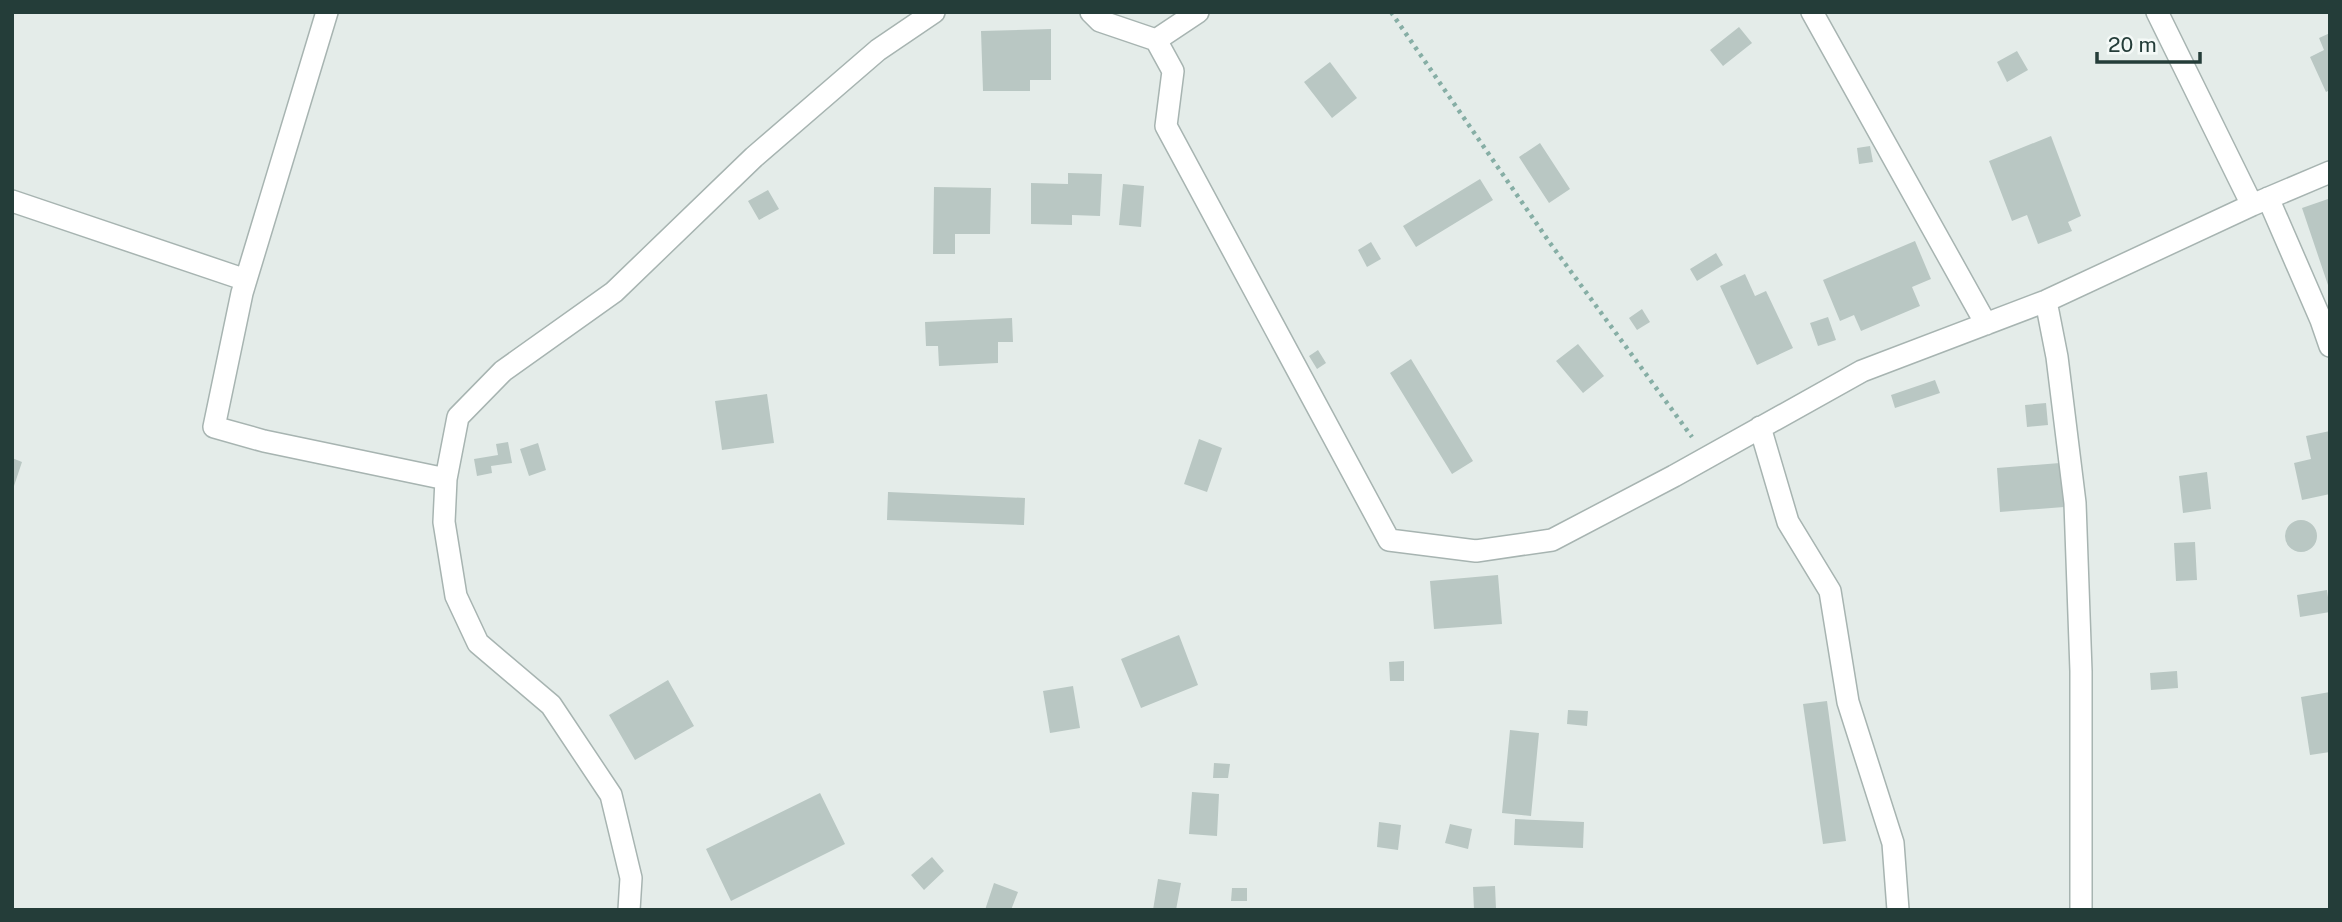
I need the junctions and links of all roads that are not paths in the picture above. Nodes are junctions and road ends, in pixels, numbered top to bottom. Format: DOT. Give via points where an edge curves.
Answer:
graph roads {
  1 [pos="327,12"];
  2 [pos="934,12"];
  3 [pos="1091,12"];
  4 [pos="1198,12"];
  5 [pos="1812,12"];
  6 [pos="2157,12"];
  7 [pos="1156,40"];
  8 [pos="2330,172"];
  9 [pos="12,201"];
  10 [pos="2260,202"];
  11 [pos="246,281"];
  12 [pos="2046,301"];
  13 [pos="1986,324"];
  14 [pos="2330,346"];
  15 [pos="1760,428"];
  16 [pos="446,480"];
  17 [pos="629,910"];
  18 [pos="1898,910"];
  19 [pos="2081,910"];
  1 -- 11 [label="street"];
  2 -- 16 [label="street" via="878,50 754,157 614,292 503,371 458,417"];
  3 -- 7 [label="street" via="1100,21"];
  4 -- 7 [label="street"];
  5 -- 13 [label="street"];
  6 -- 10 [label="street"];
  7 -- 15 [label="street" via="1173,71 1166,125 1388,540 1476,551 1552,540"];
  8 -- 10 [label="street"];
  9 -- 11 [label="street"];
  10 -- 12 [label="street"];
  10 -- 14 [label="street"];
  11 -- 16 [label="street" via="214,428"];
  12 -- 13 [label="street"];
  12 -- 19 [label="street" via="2075,503 2081,671"];
  13 -- 15 [label="street" via="1862,371"];
  15 -- 18 [label="street" via="1788,522 1830,591 1848,702 1893,843"];
  16 -- 17 [label="street" via="444,522 456,596 478,643 551,705 611,795 631,878"];
}
